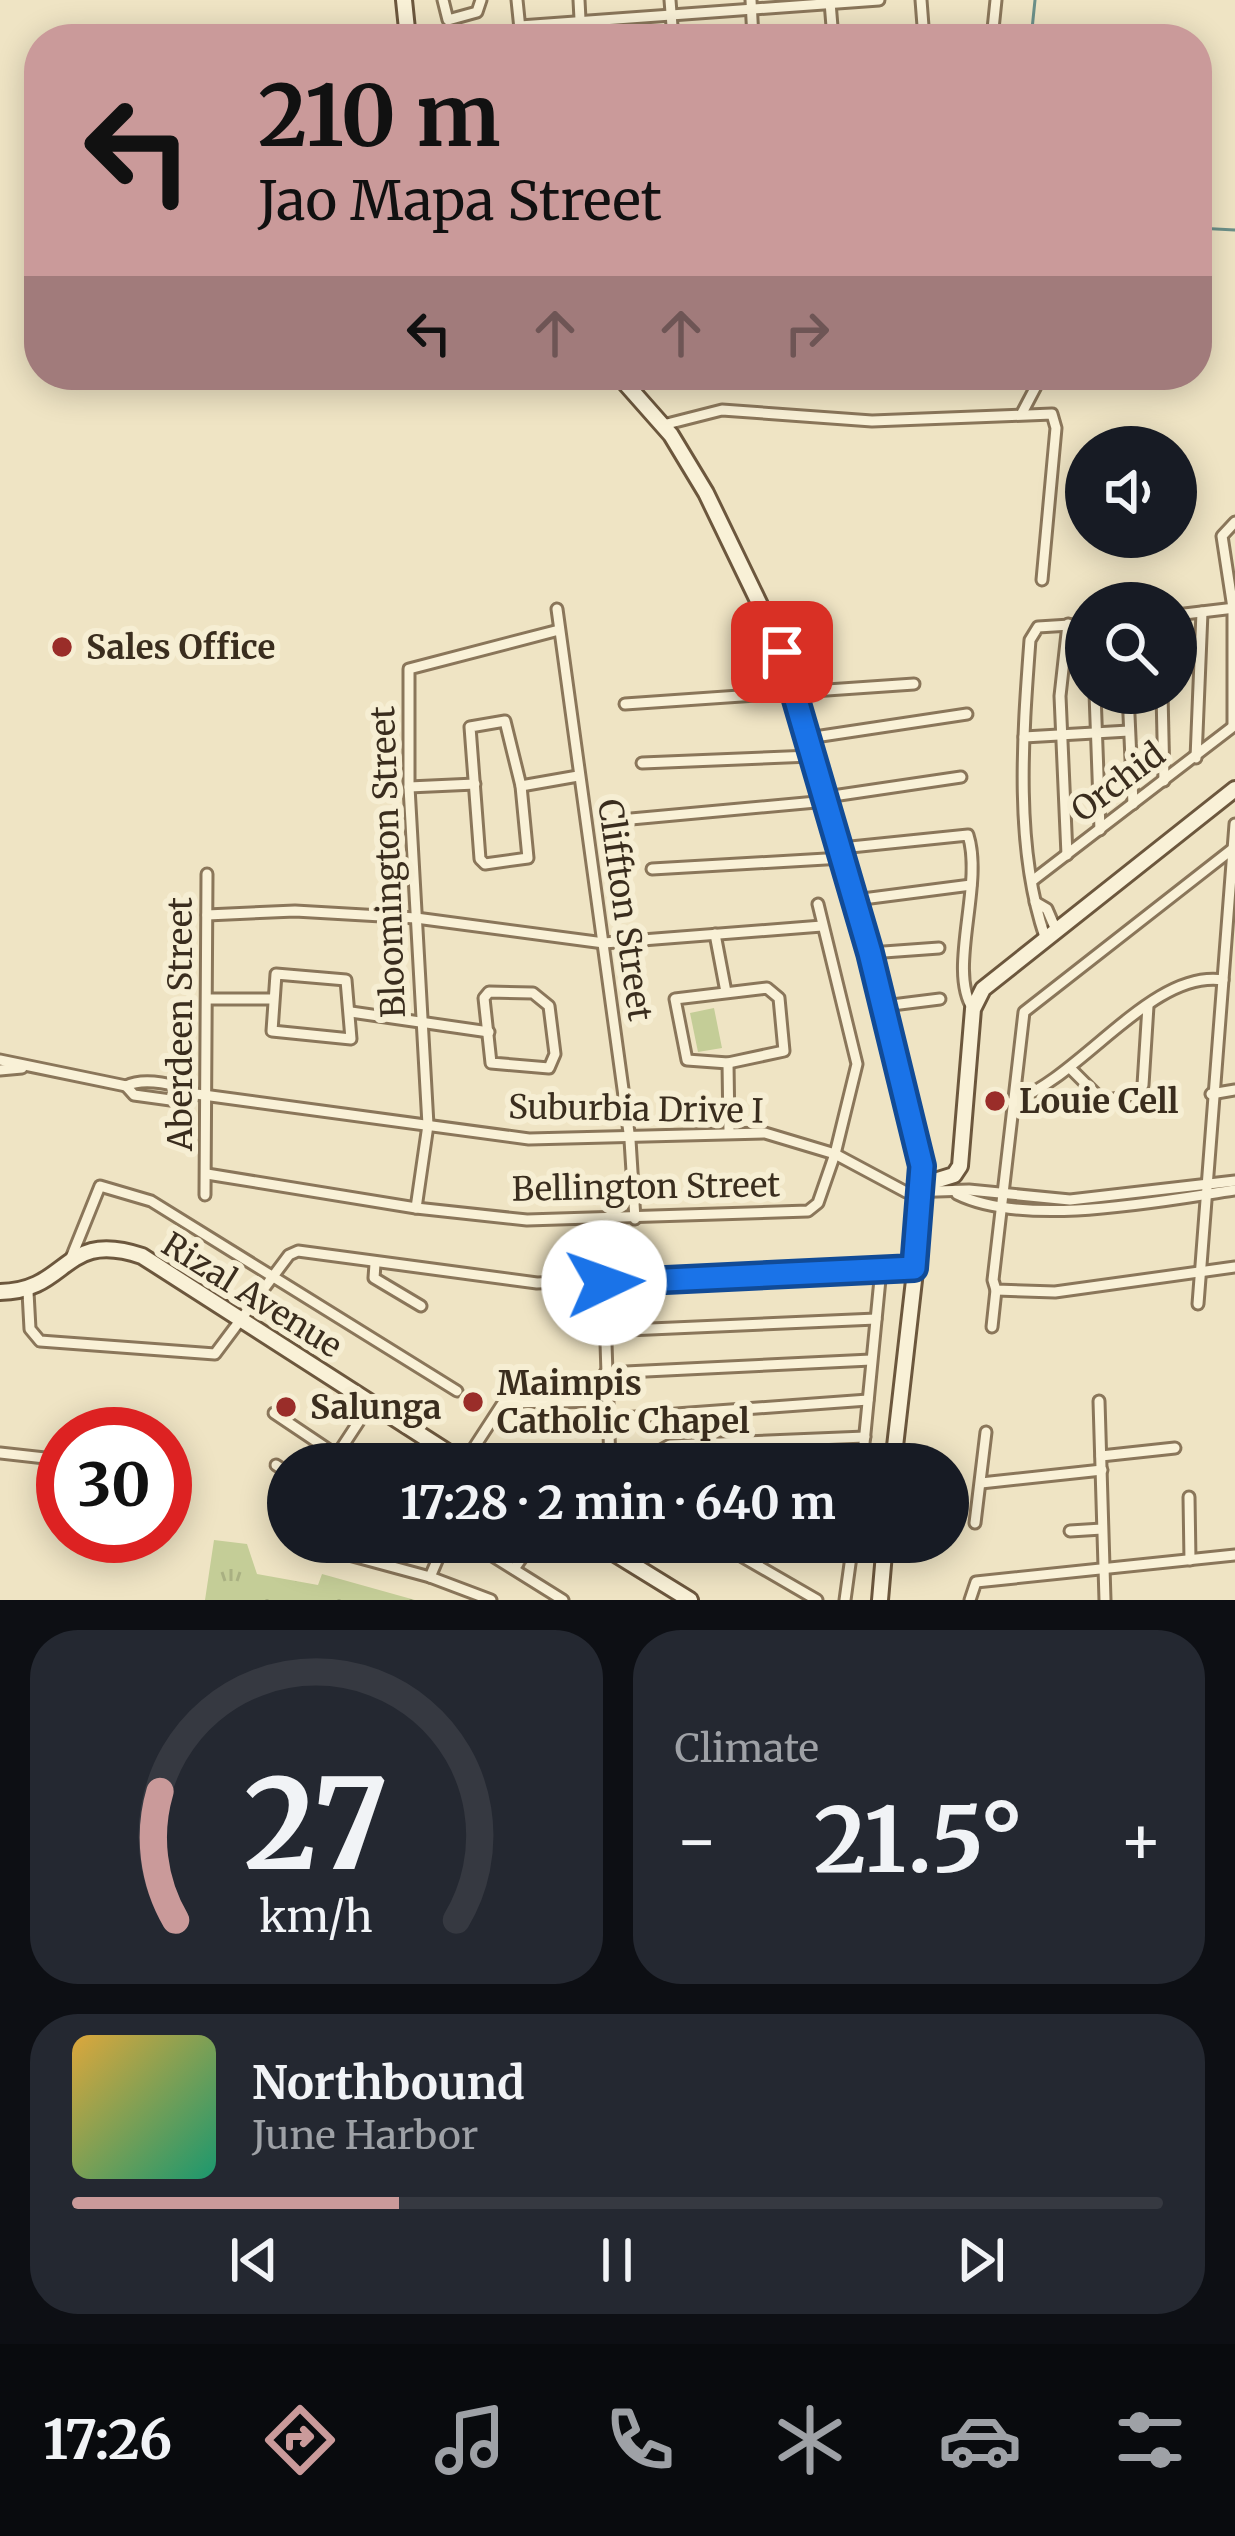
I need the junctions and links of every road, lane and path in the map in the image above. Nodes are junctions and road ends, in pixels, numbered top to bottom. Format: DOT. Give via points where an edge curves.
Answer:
graph roads {
  1 [pos="481,0"];
  2 [pos="579,0"];
  3 [pos="670,0"];
  4 [pos="879,0"];
  5 [pos="442,1"];
  6 [pos="830,2"];
  7 [pos="751,4"];
  8 [pos="671,16"];
  9 [pos="579,22"];
  10 [pos="550,24"];
  11 [pos="672,24"];
  12 [pos="632,390"];
  13 [pos="1034,390"];
  14 [pos="1022,412"];
  15 [pos="663,425"];
  16 [pos="1235,522"];
  17 [pos="1042,580"];
  18 [pos="1234,608"];
  19 [pos="557,609"];
  20 [pos="1202,612"];
  21 [pos="1197,613"];
  22 [pos="1065,625"];
  23 [pos="560,630"];
  24 [pos="1065,671"];
  25 [pos="914,684"];
  26 [pos="796,693"];
  27 [pos="625,704"];
  28 [pos="967,714"];
  29 [pos="1094,714"];
  30 [pos="1129,714"];
  31 [pos="1163,714"];
  32 [pos="1234,728"];
  33 [pos="1129,731"];
  34 [pos="1061,734"];
  35 [pos="1094,734"];
  36 [pos="1024,737"];
  37 [pos="808,738"];
  38 [pos="811,756"];
  39 [pos="1196,758"];
  40 [pos="642,763"];
  41 [pos="578,776"];
  42 [pos="961,777"];
  43 [pos="1165,781"];
  44 [pos="475,784"];
  45 [pos="520,786"];
  46 [pos="409,787"];
  47 [pos="1235,789"];
  48 [pos="826,799"];
  49 [pos="1133,804"];
  50 [pos="631,819"];
  51 [pos="1235,824"];
  52 [pos="1100,830"];
  53 [pos="1233,848"];
  54 [pos="842,853"];
  55 [pos="1067,855"];
  56 [pos="652,868"];
  57 [pos="207,874"];
  58 [pos="1032,880"];
  59 [pos="971,885"];
  60 [pos="855,900"];
  61 [pos="818,904"];
  62 [pos="207,915"];
  63 [pos="416,919"];
  64 [pos="822,926"];
  65 [pos="715,934"];
  66 [pos="1051,934"];
  67 [pos="604,944"];
  68 [pos="938,948"];
  69 [pos="870,953"];
  70 [pos="1223,980"];
  71 [pos="726,992"];
  72 [pos="207,999"];
  73 [pos="273,999"];
  74 [pos="940,999"];
  75 [pos="884,1006"];
  76 [pos="1148,1006"];
  77 [pos="973,1010"];
  78 [pos="351,1012"];
  79 [pos="422,1021"];
  80 [pos="490,1032"];
  81 [pos="0,1060"];
  82 [pos="728,1063"];
  83 [pos="22,1068"];
  84 [pos="0,1070"];
  85 [pos="1072,1070"];
  86 [pos="1235,1090"];
  87 [pos="1211,1094"];
  88 [pos="202,1095"];
  89 [pos="1012,1102"];
  90 [pos="428,1125"];
  91 [pos="729,1131"];
  92 [pos="630,1140"];
  93 [pos="836,1154"];
  94 [pos="207,1174"];
  95 [pos="1235,1185"];
  96 [pos="924,1189"];
  97 [pos="1205,1190"];
  98 [pos="205,1195"];
  99 [pos="1001,1201"];
  100 [pos="416,1208"];
  101 [pos="635,1219"];
  102 [pos="71,1258"];
  103 [pos="375,1264"];
  104 [pos="1235,1267"];
  105 [pos="914,1268"];
  106 [pos="881,1269"];
  107 [pos="1200,1272"];
  108 [pos="272,1280"];
  109 [pos="604,1283"];
  110 [pos="995,1285"];
  111 [pos="0,1292"];
  112 [pos="28,1292"];
  113 [pos="1198,1304"];
  114 [pos="421,1306"];
  115 [pos="877,1318"];
  116 [pos="246,1319"];
  117 [pos="992,1327"];
  118 [pos="605,1330"];
  119 [pos="871,1360"];
  120 [pos="605,1373"];
  121 [pos="458,1391"];
  122 [pos="868,1400"];
  123 [pos="605,1401"];
  124 [pos="1099,1401"];
  125 [pos="371,1403"];
  126 [pos="274,1413"];
  127 [pos="608,1419"];
  128 [pos="986,1432"];
  129 [pos="865,1436"];
  130 [pos="312,1443"];
  131 [pos="345,1443"];
  132 [pos="434,1443"];
  133 [pos="478,1443"];
  134 [pos="609,1443"];
  135 [pos="753,1443"];
  136 [pos="864,1443"];
  137 [pos="895,1443"];
  138 [pos="1175,1448"];
  139 [pos="0,1453"];
  140 [pos="1101,1456"];
  141 [pos="36,1457"];
  142 [pos="1102,1470"];
  143 [pos="981,1483"];
  144 [pos="1189,1497"];
  145 [pos="975,1523"];
  146 [pos="1102,1529"];
  147 [pos="1070,1531"];
  148 [pos="1235,1555"];
  149 [pos="1190,1560"];
  150 [pos="390,1563"];
  151 [pos="436,1563"];
  152 [pos="504,1563"];
  153 [pos="518,1563"];
  154 [pos="630,1563"];
  155 [pos="752,1563"];
  156 [pos="850,1563"];
  157 [pos="883,1563"];
  158 [pos="514,1569"];
  159 [pos="1104,1572"];
  160 [pos="430,1577"];
  161 [pos="491,1600"];
  162 [pos="562,1600"];
  163 [pos="690,1600"];
  164 [pos="817,1600"];
  165 [pos="844,1600"];
  166 [pos="880,1600"];
  167 [pos="970,1600"];
  168 [pos="1106,1600"];
  1 -- 5 [label="street" via="477,13 448,20"];
  2 -- 9 [label="street"];
  3 -- 8 [label="street"];
  4 -- 6 [label="street"];
  6 -- 7 [label="street"];
  7 -- 8 [label="street"];
  8 -- 9 [label="street"];
  8 -- 11 [label="street"];
  9 -- 10 [label="street"];
  12 -- 15 [label="street"];
  13 -- 14 [label="street"];
  14 -- 15 [label="street" via="872,421 722,410"];
  14 -- 17 [label="street" via="1056,421"];
  15 -- 26 [label="street" via="736,548"];
  16 -- 18 [label="street" via="1223,533"];
  18 -- 20 [label="street"];
  18 -- 32 [label="street"];
  19 -- 23 [label="street, Cliffton Street"];
  20 -- 21 [label="street"];
  20 -- 39 [label="street"];
  22 -- 36 [label="street" via="1032,632"];
  23 -- 41 [label="street, Cliffton Street"];
  23 -- 46 [label="street, Bloomington Street" via="410,668"];
  24 -- 34 [label="street"];
  25 -- 26 [label="street"];
  26 -- 27 [label="street"];
  26 -- 37 [label="street"];
  28 -- 37 [label="street"];
  29 -- 35 [label="street"];
  30 -- 33 [label="street"];
  31 -- 43 [label="street"];
  32 -- 39 [label="street, Orchid"];
  33 -- 35 [label="street"];
  33 -- 49 [label="street"];
  34 -- 35 [label="street"];
  34 -- 36 [label="street"];
  34 -- 55 [label="street"];
  35 -- 52 [label="street"];
  36 -- 58 [label="street"];
  37 -- 38 [label="street"];
  38 -- 40 [label="street"];
  38 -- 48 [label="street"];
  39 -- 43 [label="street, Orchid"];
  41 -- 45 [label="street"];
  41 -- 67 [label="street, Cliffton Street"];
  42 -- 48 [label="street"];
  43 -- 49 [label="street, Orchid"];
  44 -- 45 [label="street" via="470,728 505,721"];
  44 -- 45 [label="street" via="485,865 527,861"];
  44 -- 46 [label="street"];
  46 -- 63 [label="street, Bloomington Street"];
  47 -- 66 [label="street"];
  48 -- 50 [label="street"];
  48 -- 54 [label="street"];
  49 -- 52 [label="street, Orchid"];
  51 -- 53 [label="street"];
  52 -- 55 [label="street, Orchid"];
  53 -- 70 [label="street"];
  53 -- 89 [label="street" via="1024,1012"];
  54 -- 56 [label="street"];
  54 -- 59 [label="street" via="965,832"];
  54 -- 60 [label="street"];
  55 -- 58 [label="street, Orchid"];
  57 -- 62 [label="street, Aberdeen Street"];
  58 -- 66 [label="street"];
  59 -- 60 [label="street"];
  59 -- 77 [label="street" via="963,994"];
  60 -- 69 [label="street"];
  61 -- 64 [label="street"];
  62 -- 63 [label="street" via="282,910"];
  62 -- 72 [label="street, Aberdeen Street"];
  63 -- 67 [label="street"];
  63 -- 79 [label="street, Bloomington Street"];
  64 -- 65 [label="street"];
  64 -- 93 [label="street" via="857,1064"];
  65 -- 67 [label="street"];
  65 -- 71 [label="street"];
  66 -- 77 [label="street" via="994,977"];
  67 -- 92 [label="street, Cliffton Street"];
  68 -- 69 [label="street"];
  69 -- 75 [label="street"];
  70 -- 76 [label="street" via="1198,978"];
  70 -- 87 [label="street"];
  71 -- 82 [label="street" via="674,1001 687,1060"];
  71 -- 82 [label="street" via="774,992 787,1047"];
  72 -- 73 [label="street"];
  72 -- 88 [label="street, Aberdeen Street"];
  73 -- 78 [label="street" via="279,973 341,978 350,986"];
  73 -- 78 [label="street" via="275,1033 347,1041"];
  74 -- 75 [label="street"];
  75 -- 96 [label="street"];
  76 -- 85 [label="street"];
  76 -- 85 [label="street" via="1137,1094 1103,1101"];
  77 -- 96 [label="street" via="960,1166"];
  78 -- 79 [label="street"];
  79 -- 80 [label="street"];
  79 -- 90 [label="street, Bloomington Street"];
  80 -- 80 [label="street" via="494,1066 553,1063 549,1006 538,995 489,992"];
  81 -- 83 [label="street, Suburbia Drive I"];
  82 -- 91 [label="street"];
  83 -- 84 [label="street, Suburbia Drive I"];
  83 -- 88 [label="street, Suburbia Drive I"];
  85 -- 89 [label="street"];
  86 -- 87 [label="street"];
  87 -- 97 [label="street"];
  88 -- 90 [label="street, Suburbia Drive I"];
  88 -- 94 [label="street, Aberdeen Street"];
  89 -- 99 [label="street"];
  90 -- 92 [label="street, Suburbia Drive I" via="529,1139"];
  90 -- 100 [label="street, Bloomington Street"];
  91 -- 92 [label="street, Suburbia Drive I"];
  91 -- 93 [label="street, Suburbia Drive I"];
  92 -- 101 [label="street, Cliffton Street"];
  93 -- 96 [label="street, Suburbia Drive I" via="904,1192"];
  93 -- 101 [label="street, Bellington Street" via="808,1211"];
  94 -- 98 [label="street, Aberdeen Street"];
  94 -- 100 [label="street, Bellington Street"];
  95 -- 97 [label="street"];
  96 -- 99 [label="street"];
  96 -- 105 [label="street"];
  97 -- 99 [label="street"];
  97 -- 107 [label="street"];
  99 -- 110 [label="street"];
  100 -- 101 [label="street, Bellington Street" via="527,1220"];
  102 -- 108 [label="street" via="104,1184 151,1201"];
  102 -- 112 [label="street"];
  102 -- 116 [label="street, Rizal Avenue" via="101,1246 142,1256"];
  103 -- 108 [label="street" via="292,1252"];
  103 -- 109 [label="street" via="479,1279"];
  103 -- 114 [label="street" via="374,1278"];
  104 -- 107 [label="street"];
  105 -- 106 [label="street"];
  105 -- 137 [label="street"];
  106 -- 109 [label="street"];
  106 -- 115 [label="street"];
  107 -- 110 [label="street" via="1055,1292"];
  107 -- 113 [label="street"];
  108 -- 116 [label="street"];
  108 -- 121 [label="street"];
  109 -- 118 [label="street"];
  110 -- 117 [label="street"];
  111 -- 112 [label="street"];
  112 -- 116 [label="street" via="30,1329 40,1341 214,1354"];
  115 -- 118 [label="street"];
  115 -- 119 [label="street"];
  116 -- 125 [label="street, Rizal Avenue"];
  118 -- 120 [label="street"];
  119 -- 120 [label="street"];
  119 -- 122 [label="street"];
  120 -- 123 [label="street"];
  122 -- 127 [label="street"];
  122 -- 129 [label="street"];
  123 -- 127 [label="street"];
  123 -- 133 [label="street" via="503,1403"];
  124 -- 140 [label="street"];
  125 -- 131 [label="street"];
  125 -- 132 [label="street, Rizal Avenue"];
  126 -- 130 [label="street"];
  127 -- 134 [label="street"];
  128 -- 143 [label="street"];
  129 -- 135 [label="street"];
  129 -- 136 [label="street"];
  138 -- 140 [label="street"];
  139 -- 141 [label="street"];
  140 -- 142 [label="street"];
  142 -- 143 [label="street"];
  142 -- 146 [label="street"];
  143 -- 145 [label="street"];
  144 -- 149 [label="street"];
  146 -- 147 [label="street"];
  146 -- 159 [label="street"];
  148 -- 149 [label="street"];
  149 -- 159 [label="street"];
  150 -- 160 [label="street"];
  151 -- 160 [label="street"];
  152 -- 158 [label="street"];
  153 -- 158 [label="street"];
  154 -- 163 [label="street"];
  155 -- 164 [label="street"];
  156 -- 165 [label="street"];
  157 -- 166 [label="street"];
  158 -- 162 [label="street"];
  159 -- 167 [label="street" via="976,1582"];
  159 -- 168 [label="street"];
  160 -- 161 [label="street"];
}
